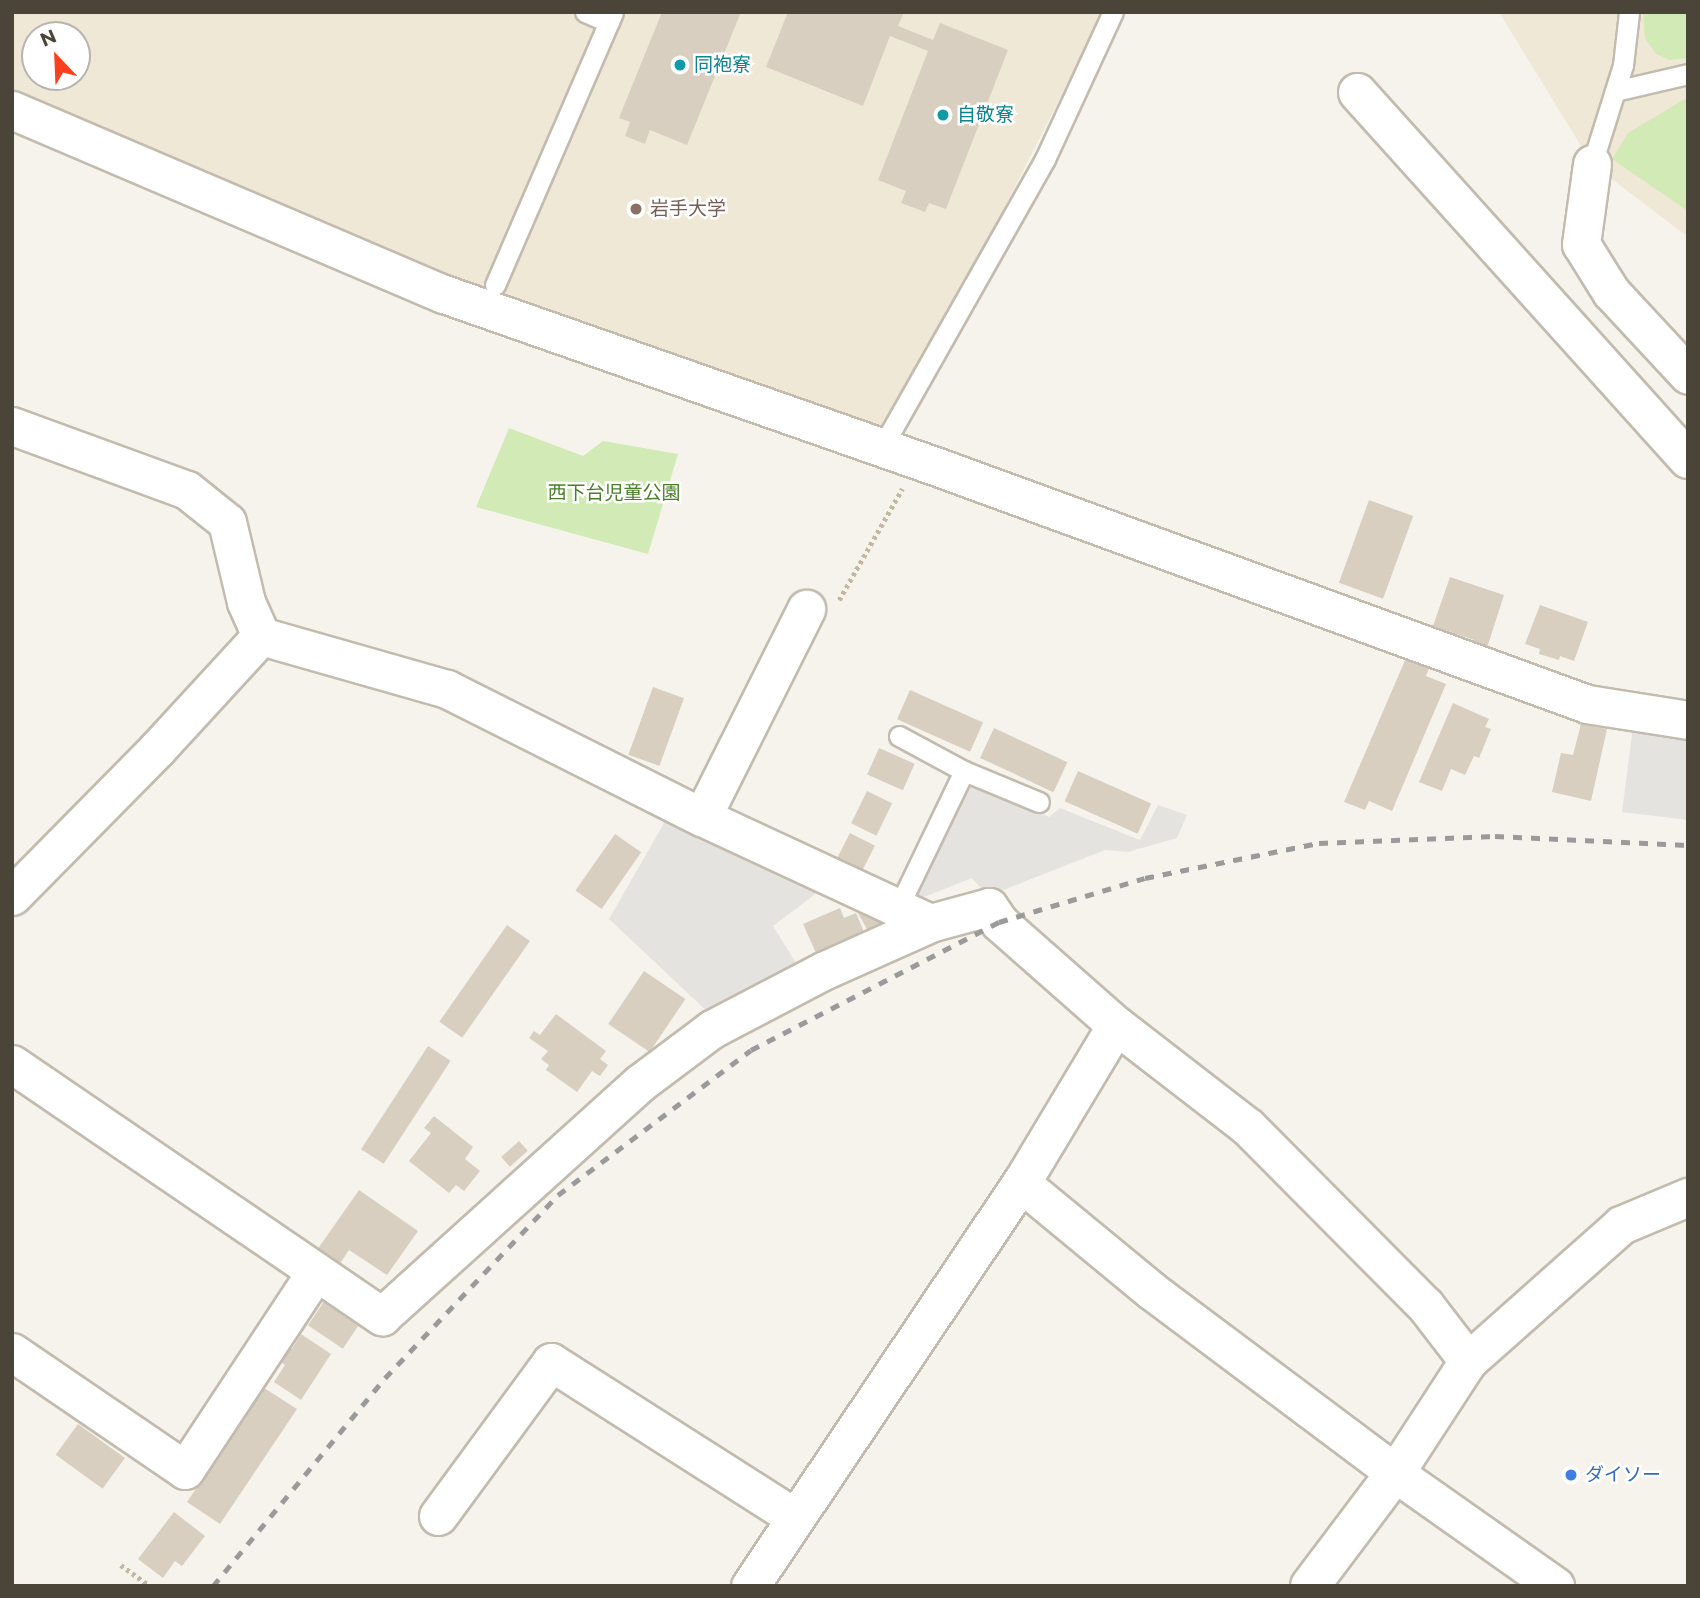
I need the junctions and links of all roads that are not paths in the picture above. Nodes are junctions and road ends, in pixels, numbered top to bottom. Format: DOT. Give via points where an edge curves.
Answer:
graph roads {
  1 [pos="585,12"];
  2 [pos="1114,12"];
  3 [pos="1629,12"];
  4 [pos="611,17"];
  5 [pos="1688,74"];
  6 [pos="1615,91"];
  7 [pos="1357,92"];
  8 [pos="12,110"];
  9 [pos="1592,164"];
  10 [pos="495,285"];
  11 [pos="1688,375"];
  12 [pos="12,426"];
  13 [pos="881,449"];
  14 [pos="1688,459"];
  15 [pos="806,608"];
  16 [pos="261,636"];
  17 [pos="1688,719"];
  18 [pos="899,736"];
  19 [pos="964,771"];
  20 [pos="1039,802"];
  21 [pos="702,817"];
  22 [pos="12,896"];
  23 [pos="914,915"];
  24 [pos="1116,1025"];
  25 [pos="12,1064"];
  26 [pos="1021,1183"];
  27 [pos="1688,1197"];
  28 [pos="315,1273"];
  29 [pos="12,1352"];
  30 [pos="1468,1361"];
  31 [pos="1395,1473"];
  32 [pos="438,1516"];
  33 [pos="796,1518"];
  34 [pos="750,1586"];
  35 [pos="1310,1586"];
  36 [pos="1555,1586"];
  1 -- 4 [label="lane"];
  2 -- 13 [label="lane" via="1045,159"];
  3 -- 6 [label="lane"];
  4 -- 10 [label="lane"];
  5 -- 6 [label="lane"];
  6 -- 9 [label="lane"];
  7 -- 14 [label="street"];
  8 -- 13 [label="street" via="444,295"];
  9 -- 11 [label="street" via="1581,244 1611,292"];
  12 -- 16 [label="street" via="187,490 227,522 246,602"];
  13 -- 17 [label="street" via="1587,704"];
  15 -- 21 [label="street"];
  16 -- 21 [label="street" via="447,689"];
  16 -- 22 [label="street"];
  18 -- 19 [label="lane"];
  19 -- 20 [label="lane"];
  19 -- 23 [label="lane"];
  21 -- 23 [label="street"];
  23 -- 24 [label="street" via="989,907 999,922"];
  23 -- 28 [label="street" via="702,1037 640,1083 382,1316"];
  24 -- 26 [label="street"];
  24 -- 30 [label="street" via="1248,1127 1426,1305"];
  25 -- 28 [label="street"];
  26 -- 31 [label="street" via="1152,1292"];
  26 -- 33 [label="street"];
  27 -- 30 [label="street" via="1621,1225"];
  28 -- 29 [label="street" via="185,1470"];
  30 -- 31 [label="street"];
  31 -- 35 [label="street"];
  31 -- 36 [label="street"];
  32 -- 33 [label="street" via="551,1362"];
  33 -- 34 [label="street"];
}
